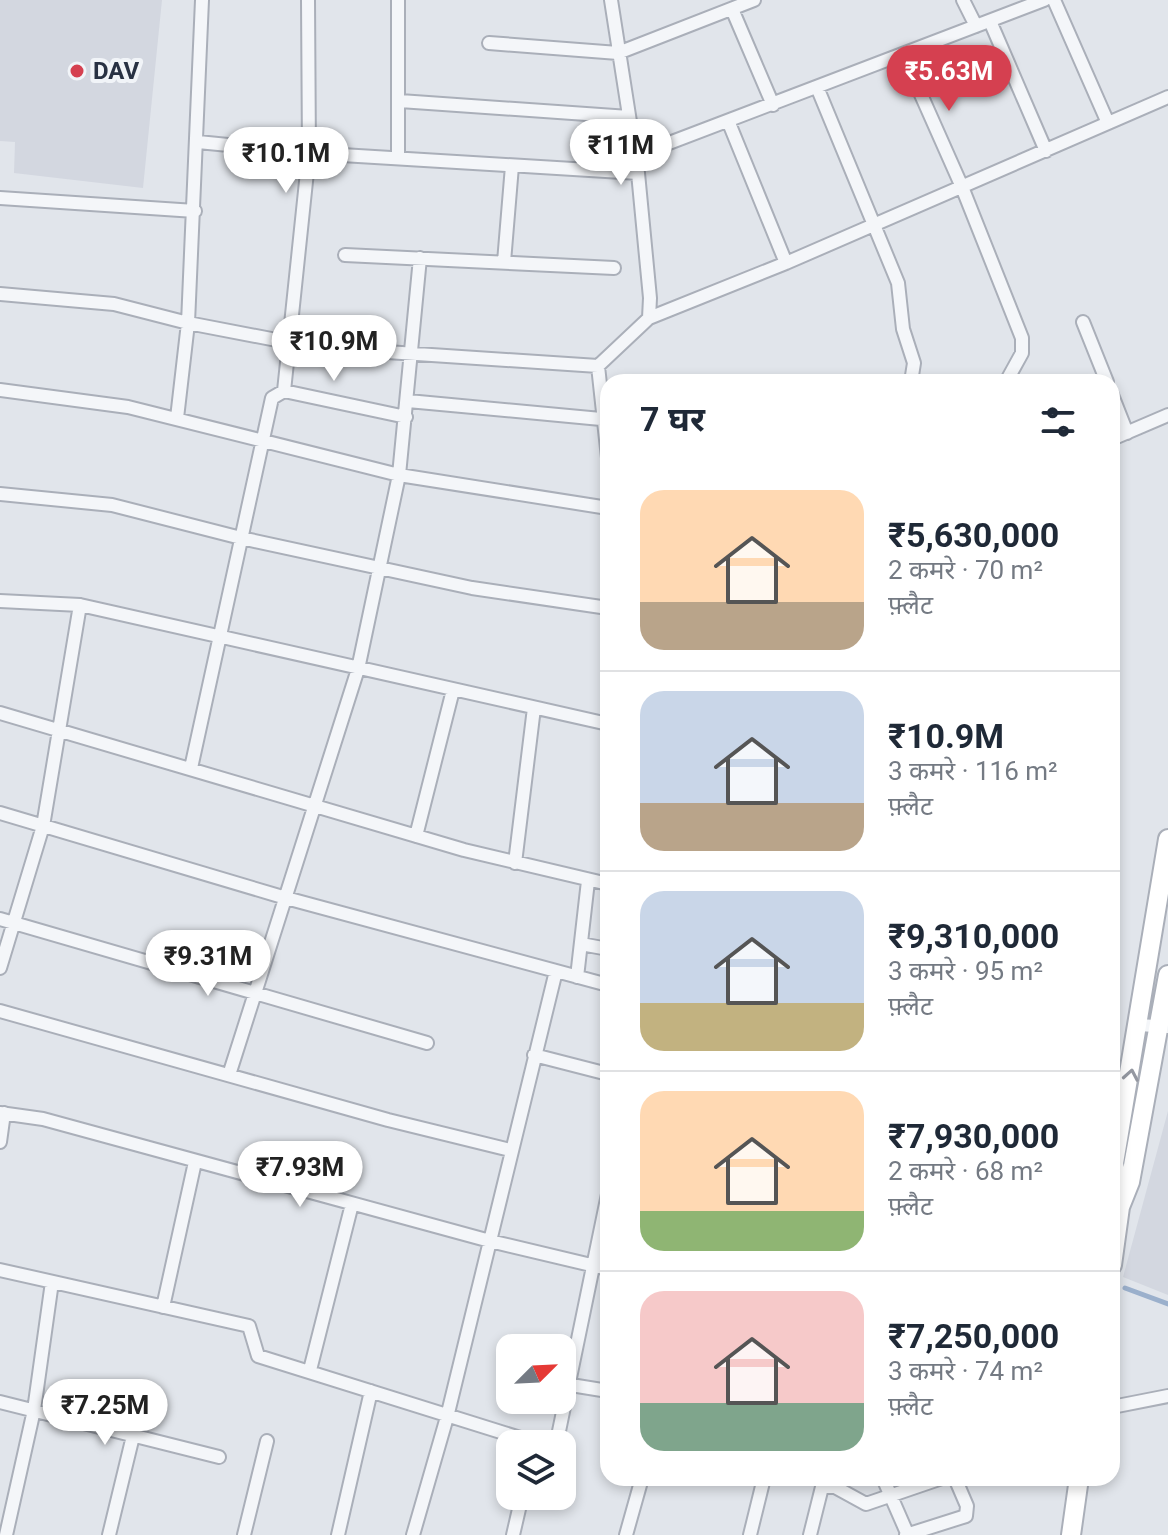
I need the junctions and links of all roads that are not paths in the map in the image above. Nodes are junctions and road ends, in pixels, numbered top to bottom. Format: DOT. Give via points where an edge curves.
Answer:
graph roads {
  1 [pos="202,0"];
  2 [pos="308,0"];
  3 [pos="398,0"];
  4 [pos="611,0"];
  5 [pos="754,0"];
  6 [pos="963,0"];
  7 [pos="1044,0"];
  8 [pos="1054,0"];
  9 [pos="732,9"];
  10 [pos="990,21"];
  11 [pos="976,26"];
  12 [pos="489,43"];
  13 [pos="618,53"];
  14 [pos="903,54"];
  15 [pos="817,87"];
  16 [pos="1168,97"];
  17 [pos="400,101"];
  18 [pos="773,105"];
  19 [pos="629,117"];
  20 [pos="729,123"];
  21 [pos="1108,123"];
  22 [pos="198,142"];
  23 [pos="1046,151"];
  24 [pos="309,153"];
  25 [pos="635,156"];
  26 [pos="398,158"];
  27 [pos="512,166"];
  28 [pos="638,173"];
  29 [pos="962,187"];
  30 [pos="0,198"];
  31 [pos="195,211"];
  32 [pos="874,225"];
  33 [pos="345,255"];
  34 [pos="420,258"];
  35 [pos="504,262"];
  36 [pos="786,263"];
  37 [pos="614,268"];
  38 [pos="0,294"];
  39 [pos="649,318"];
  40 [pos="1083,322"];
  41 [pos="188,323"];
  42 [pos="287,342"];
  43 [pos="342,349"];
  44 [pos="412,354"];
  45 [pos="598,366"];
  46 [pos="912,374"];
  47 [pos="1010,374"];
  48 [pos="1104,374"];
  49 [pos="0,390"];
  50 [pos="284,391"];
  51 [pos="408,401"];
  52 [pos="600,401"];
  53 [pos="1120,415"];
  54 [pos="1168,415"];
  55 [pos="406,417"];
  56 [pos="177,418"];
  57 [pos="600,419"];
  58 [pos="1127,433"];
  59 [pos="1120,436"];
  60 [pos="265,440"];
  61 [pos="399,475"];
  62 [pos="0,494"];
  63 [pos="600,507"];
  64 [pos="241,538"];
  65 [pos="378,568"];
  66 [pos="0,601"];
  67 [pos="80,605"];
  68 [pos="600,607"];
  69 [pos="219,635"];
  70 [pos="358,669"];
  71 [pos="453,690"];
  72 [pos="534,708"];
  73 [pos="0,713"];
  74 [pos="600,722"];
  75 [pos="61,730"];
  76 [pos="191,768"];
  77 [pos="313,806"];
  78 [pos="0,813"];
  79 [pos="43,826"];
  80 [pos="416,836"];
  81 [pos="1168,839"];
  82 [pos="515,863"];
  83 [pos="588,881"];
  84 [pos="600,883"];
  85 [pos="286,898"];
  86 [pos="0,919"];
  87 [pos="14,923"];
  88 [pos="581,944"];
  89 [pos="600,948"];
  90 [pos="0,968"];
  91 [pos="556,971"];
  92 [pos="1168,975"];
  93 [pos="577,977"];
  94 [pos="600,983"];
  95 [pos="258,994"];
  96 [pos="0,1011"];
  97 [pos="1140,1025"];
  98 [pos="1164,1027"];
  99 [pos="427,1043"];
  100 [pos="534,1055"];
  101 [pos="600,1072"];
  102 [pos="229,1075"];
  103 [pos="2,1113"];
  104 [pos="1120,1131"];
  105 [pos="0,1142"];
  106 [pos="510,1150"];
  107 [pos="195,1162"];
  108 [pos="352,1204"];
  109 [pos="1120,1207"];
  110 [pos="490,1241"];
  111 [pos="600,1268"];
  112 [pos="0,1270"];
  113 [pos="600,1276"];
  114 [pos="52,1282"];
  115 [pos="163,1307"];
  116 [pos="576,1366"];
  117 [pos="310,1370"];
  118 [pos="576,1386"];
  119 [pos="600,1390"];
  120 [pos="371,1391"];
  121 [pos="1168,1396"];
  122 [pos="0,1402"];
  123 [pos="1120,1405"];
  124 [pos="34,1410"];
  125 [pos="447,1417"];
  126 [pos="496,1431"];
  127 [pos="133,1436"];
  128 [pos="267,1441"];
  129 [pos="219,1457"];
  130 [pos="640,1486"];
  131 [pos="762,1486"];
  132 [pos="887,1486"];
  133 [pos="920,1486"];
  134 [pos="958,1486"];
  135 [pos="1078,1486"];
  136 [pos="892,1496"];
  137 [pos="519,1510"];
  138 [pos="906,1534"];
  139 [pos="6,1535"];
  140 [pos="109,1535"];
  141 [pos="244,1535"];
  142 [pos="338,1535"];
  143 [pos="413,1535"];
  144 [pos="513,1535"];
  145 [pos="626,1535"];
  146 [pos="750,1535"];
  147 [pos="810,1535"];
  148 [pos="1071,1535"];
  1 -- 22 [label="street"];
  2 -- 24 [label="street"];
  3 -- 17 [label="street"];
  4 -- 13 [label="street"];
  5 -- 9 [label="street"];
  6 -- 11 [label="street"];
  7 -- 10 [label="street"];
  8 -- 21 [label="street"];
  9 -- 13 [label="street"];
  9 -- 18 [label="street"];
  10 -- 11 [label="street"];
  10 -- 23 [label="street"];
  11 -- 14 [label="street"];
  12 -- 13 [label="street"];
  13 -- 19 [label="street"];
  14 -- 15 [label="street"];
  14 -- 29 [label="street"];
  15 -- 18 [label="street"];
  15 -- 32 [label="street"];
  16 -- 21 [label="street"];
  17 -- 19 [label="street"];
  17 -- 26 [label="street"];
  18 -- 20 [label="street"];
  19 -- 25 [label="street"];
  20 -- 25 [label="street"];
  20 -- 36 [label="street"];
  21 -- 23 [label="street"];
  22 -- 24 [label="street"];
  22 -- 31 [label="street"];
  23 -- 29 [label="street"];
  24 -- 26 [label="street"];
  24 -- 42 [label="street"];
  25 -- 28 [label="street"];
  26 -- 27 [label="street"];
  27 -- 28 [label="street"];
  27 -- 35 [label="street"];
  28 -- 39 [label="street"];
  29 -- 32 [label="street"];
  29 -- 47 [label="street" via="1022,338 1022,353"];
  30 -- 31 [label="street"];
  31 -- 41 [label="street"];
  32 -- 36 [label="street"];
  32 -- 46 [label="street" via="900,290"];
  33 -- 34 [label="street"];
  34 -- 35 [label="street"];
  34 -- 44 [label="street"];
  35 -- 37 [label="street"];
  36 -- 39 [label="street"];
  38 -- 41 [label="street" via="114,304"];
  39 -- 45 [label="street"];
  40 -- 48 [label="street"];
  41 -- 42 [label="street"];
  41 -- 56 [label="street"];
  42 -- 50 [label="street"];
  43 -- 44 [label="street"];
  44 -- 45 [label="street"];
  44 -- 51 [label="street"];
  45 -- 52 [label="street"];
  49 -- 56 [label="street"];
  50 -- 55 [label="street"];
  50 -- 60 [label="street" via="272,398"];
  51 -- 55 [label="street"];
  51 -- 57 [label="street"];
  53 -- 58 [label="street"];
  54 -- 58 [label="street"];
  55 -- 61 [label="street"];
  56 -- 60 [label="street"];
  58 -- 59 [label="street"];
  60 -- 61 [label="street"];
  60 -- 64 [label="street"];
  61 -- 63 [label="street"];
  61 -- 65 [label="street"];
  62 -- 64 [label="street" via="112,505"];
  64 -- 65 [label="street"];
  64 -- 69 [label="street"];
  65 -- 68 [label="street"];
  65 -- 70 [label="street"];
  66 -- 67 [label="street"];
  67 -- 69 [label="street"];
  67 -- 75 [label="street"];
  69 -- 70 [label="street"];
  69 -- 76 [label="street"];
  70 -- 71 [label="street"];
  70 -- 77 [label="street"];
  71 -- 72 [label="street"];
  71 -- 80 [label="street"];
  72 -- 74 [label="street"];
  72 -- 82 [label="street"];
  73 -- 75 [label="street"];
  75 -- 76 [label="street"];
  75 -- 79 [label="street"];
  76 -- 77 [label="street"];
  77 -- 80 [label="street"];
  77 -- 85 [label="street"];
  78 -- 79 [label="street"];
  79 -- 85 [label="street"];
  79 -- 87 [label="street"];
  80 -- 82 [label="street"];
  81 -- 97 [label="street"];
  82 -- 83 [label="street"];
  83 -- 84 [label="street"];
  83 -- 88 [label="street"];
  85 -- 91 [label="street"];
  85 -- 95 [label="street"];
  86 -- 87 [label="street"];
  87 -- 90 [label="street"];
  87 -- 95 [label="street"];
  88 -- 89 [label="street"];
  88 -- 93 [label="street"];
  91 -- 93 [label="street"];
  91 -- 100 [label="street"];
  92 -- 98 [label="street"];
  93 -- 94 [label="street"];
  95 -- 99 [label="street"];
  95 -- 102 [label="street"];
  96 -- 102 [label="street"];
  97 -- 98 [label="street"];
  104 -- 97 [label="street, one-way"];
  98 -- 109 [label="street"];
  100 -- 101 [label="street"];
  100 -- 106 [label="street"];
  102 -- 106 [label="street"];
  103 -- 105 [label="street"];
  103 -- 107 [label="street" via="43,1119"];
  106 -- 110 [label="street"];
  107 -- 108 [label="street"];
  107 -- 115 [label="street"];
  108 -- 110 [label="street"];
  108 -- 117 [label="street"];
  110 -- 111 [label="street"];
  110 -- 125 [label="street"];
  112 -- 114 [label="street"];
  113 -- 116 [label="street"];
  114 -- 115 [label="street"];
  114 -- 124 [label="street"];
  115 -- 117 [label="street" via="249,1326 258,1356"];
  117 -- 120 [label="street"];
  118 -- 119 [label="street"];
  120 -- 125 [label="street"];
  120 -- 142 [label="street"];
  121 -- 123 [label="street"];
  122 -- 124 [label="street"];
  124 -- 127 [label="street"];
  124 -- 139 [label="street"];
  125 -- 126 [label="street"];
  125 -- 143 [label="street"];
  127 -- 129 [label="street"];
  127 -- 140 [label="street"];
  128 -- 141 [label="street"];
  130 -- 145 [label="street"];
  131 -- 146 [label="street"];
  132 -- 136 [label="street"];
  133 -- 136 [label="street"];
  134 -- 138 [label="street" via="966,1516"];
  135 -- 148 [label="street"];
  136 -- 138 [label="street"];
  136 -- 147 [label="street" via="866,1504 835,1487 822,1487"];
  137 -- 144 [label="street"];
}
